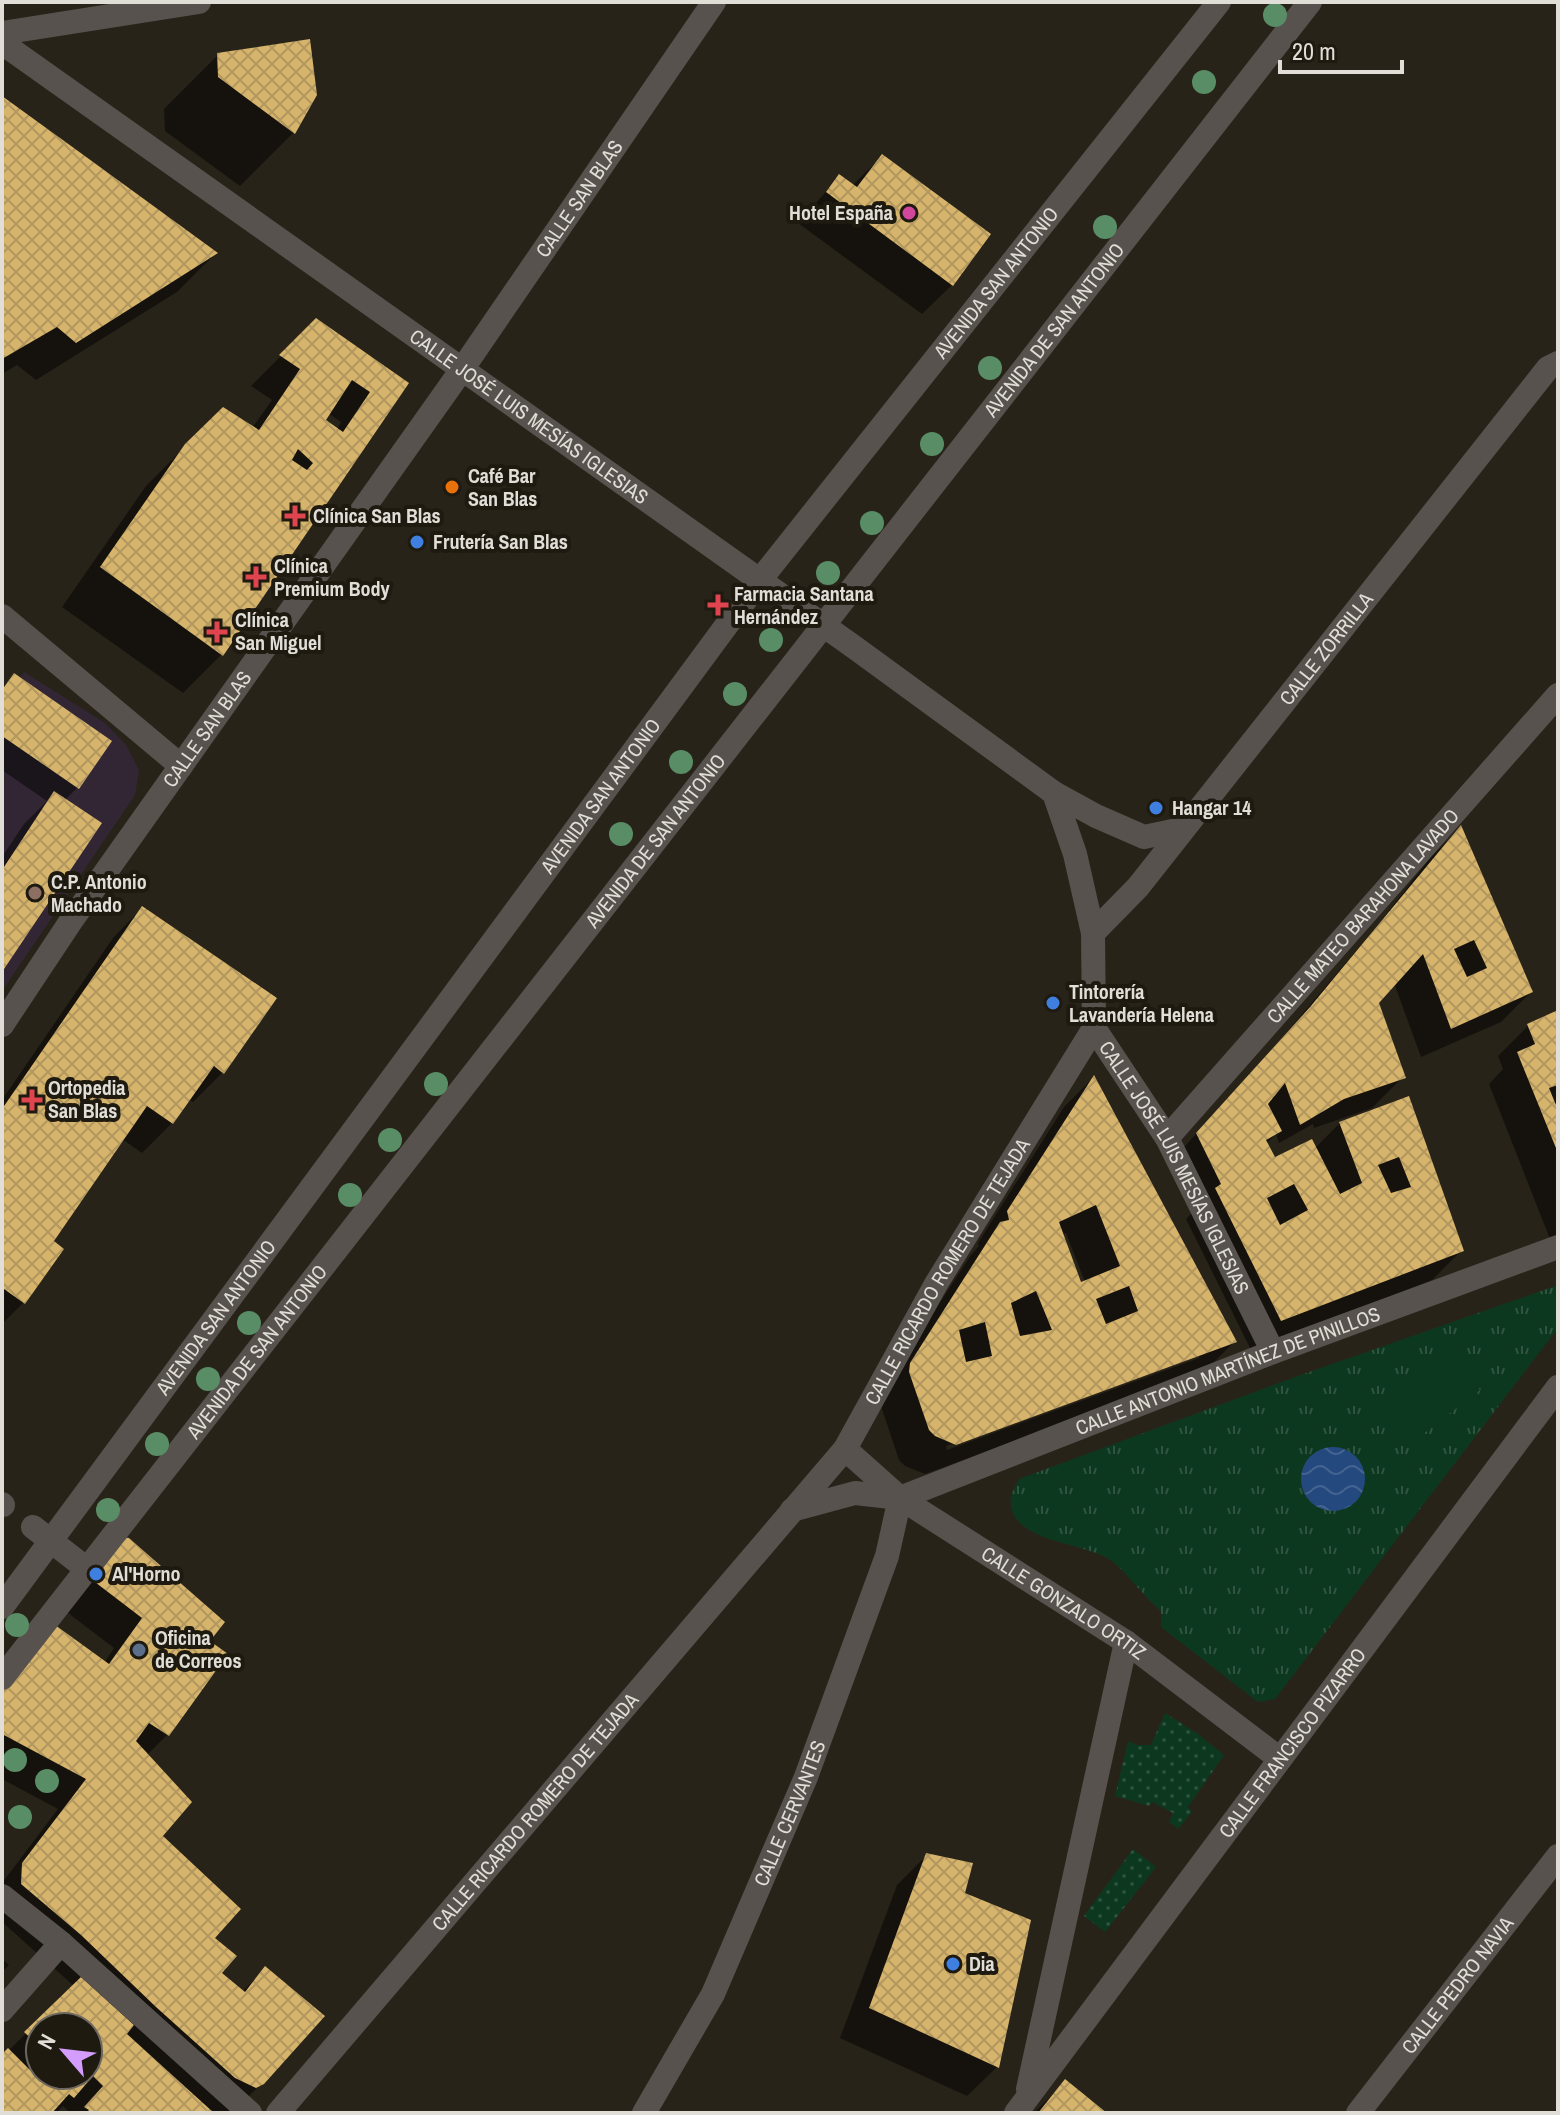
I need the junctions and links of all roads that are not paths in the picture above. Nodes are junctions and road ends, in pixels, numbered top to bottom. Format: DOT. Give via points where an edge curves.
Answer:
graph roads {
  1 [pos="199,2"];
  2 [pos="714,2"];
  3 [pos="1219,2"];
  4 [pos="1310,2"];
  5 [pos="2,33"];
  6 [pos="2,43"];
  7 [pos="1558,363"];
  8 [pos="463,368"];
  9 [pos="760,580"];
  10 [pos="2,616"];
  11 [pos="824,625"];
  12 [pos="1558,695"];
  13 [pos="181,766"];
  14 [pos="1054,793"];
  15 [pos="1182,829"];
  16 [pos="1093,933"];
  17 [pos="2,1025"];
  18 [pos="1094,1028"];
  19 [pos="1167,1138"];
  20 [pos="1558,1247"];
  21 [pos="1273,1352"];
  22 [pos="1558,1387"];
  23 [pos="845,1449"];
  24 [pos="900,1498"];
  25 [pos="792,1510"];
  26 [pos="42,1534"];
  27 [pos="87,1569"];
  28 [pos="2,1607"];
  29 [pos="1126,1642"];
  30 [pos="2,1678"];
  31 [pos="1280,1759"];
  32 [pos="1558,1856"];
  33 [pos="2,1896"];
  34 [pos="61,1943"];
  35 [pos="2,2010"];
  36 [pos="1021,2106"];
  37 [pos="250,2113"];
  38 [pos="278,2113"];
  39 [pos="644,2113"];
  40 [pos="1358,2113"];
  1 -- 5 [label="street"];
  2 -- 8 [label="street, CALLE SAN BLAS"];
  3 -- 9 [label="street, AVENIDA SAN ANTONIO"];
  4 -- 11 [label="street, AVENIDA DE SAN ANTONIO"];
  6 -- 8 [label="street, CALLE JOSÉ LUIS MESÍAS IGLESIAS"];
  7 -- 15 [label="street, CALLE ZORRILLA" via="1548,368"];
  8 -- 9 [label="street, CALLE JOSÉ LUIS MESÍAS IGLESIAS"];
  8 -- 13 [label="street, CALLE SAN BLAS"];
  9 -- 11 [label="street, CALLE JOSÉ LUIS MESÍAS IGLESIAS"];
  9 -- 26 [label="street, AVENIDA SAN ANTONIO"];
  10 -- 13 [label="street"];
  11 -- 14 [label="street, CALLE JOSÉ LUIS MESÍAS IGLESIAS"];
  11 -- 27 [label="street, AVENIDA DE SAN ANTONIO"];
  12 -- 19 [label="street, CALLE MATEO BARAHONA LAVADO"];
  13 -- 17 [label="street, CALLE SAN BLAS"];
  14 -- 15 [label="street, CALLE JOSÉ LUIS MESÍAS IGLESIAS" via="1144,837"];
  14 -- 16 [label="street, CALLE JOSÉ LUIS MESÍAS IGLESIAS"];
  15 -- 16 [label="street, CALLE ZORRILLA" via="1138,887"];
  16 -- 18 [label="street, CALLE JOSÉ LUIS MESÍAS IGLESIAS"];
  18 -- 19 [label="street, CALLE JOSÉ LUIS MESÍAS IGLESIAS"];
  18 -- 23 [label="street, CALLE RICARDO ROMERO DE TEJADA" via="936,1284"];
  19 -- 21 [label="street, CALLE JOSÉ LUIS MESÍAS IGLESIAS"];
  20 -- 21 [label="street, CALLE ANTONIO MARTÍNEZ DE PINILLOS"];
  21 -- 24 [label="street, CALLE ANTONIO MARTÍNEZ DE PINILLOS"];
  22 -- 31 [label="street, CALLE FRANCISCO PIZARRO"];
  23 -- 24 [label="street, CALLE GONZALO ORTIZ"];
  23 -- 25 [label="street, CALLE RICARDO ROMERO DE TEJADA"];
  24 -- 25 [label="street" via="855,1493"];
  24 -- 29 [label="street, CALLE GONZALO ORTIZ"];
  24 -- 39 [label="street, CALLE CERVANTES" via="887,1556 806,1777 713,1994"];
  25 -- 38 [label="street, CALLE RICARDO ROMERO DE TEJADA"];
  26 -- 27 [label="street"];
  26 -- 28 [label="street, AVENIDA SAN ANTONIO"];
  27 -- 30 [label="street, AVENIDA DE SAN ANTONIO"];
  29 -- 31 [label="street, CALLE GONZALO ORTIZ"];
  29 -- 36 [label="street, CALLE FRANCISCO PIZARRO"];
  31 -- 36 [label="street, CALLE FRANCISCO PIZARRO"];
  32 -- 40 [label="street, CALLE PEDRO NAVIA"];
  33 -- 34 [label="street"];
  34 -- 35 [label="street"];
  34 -- 37 [label="street"];
}
